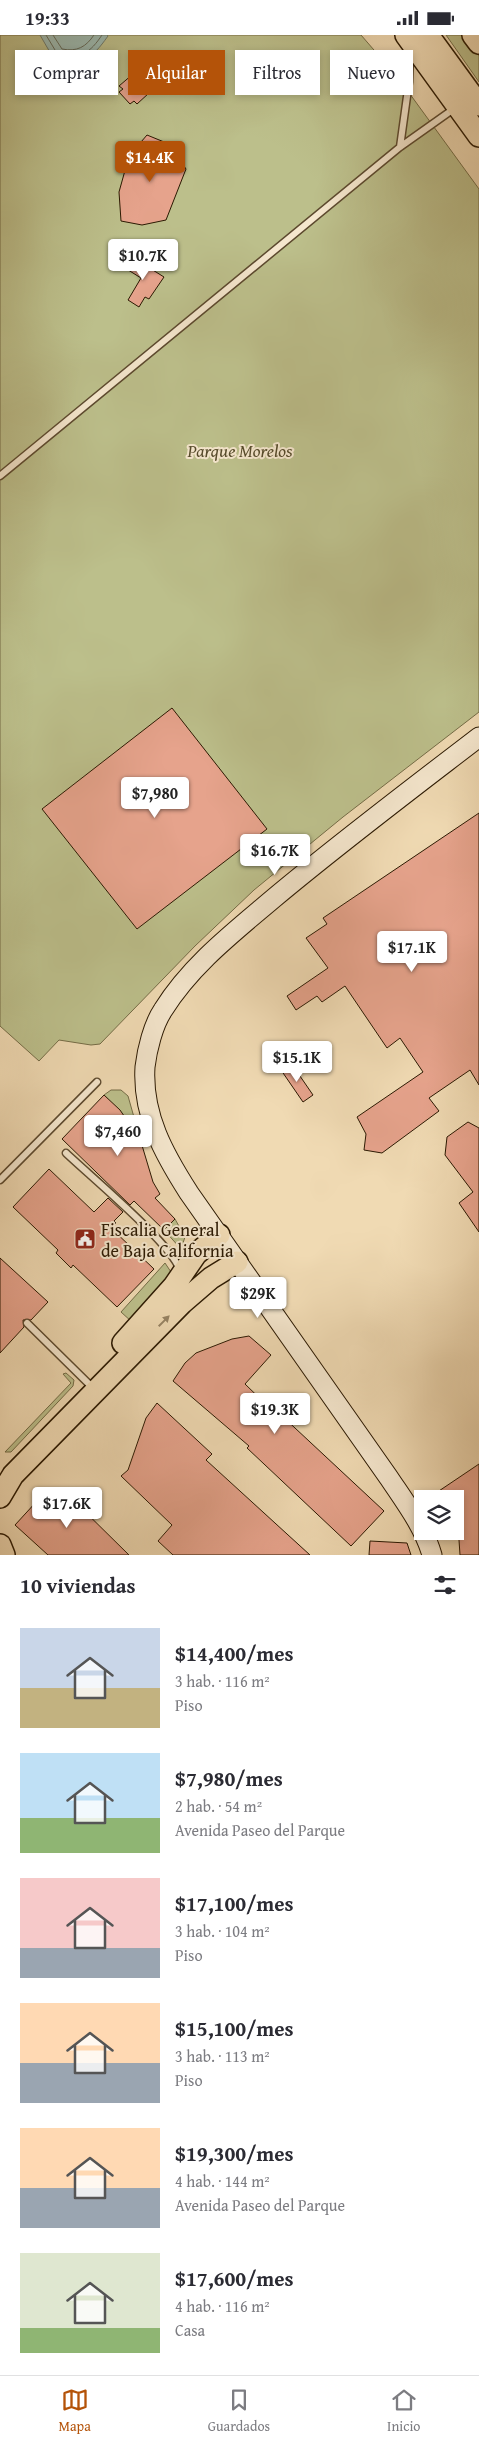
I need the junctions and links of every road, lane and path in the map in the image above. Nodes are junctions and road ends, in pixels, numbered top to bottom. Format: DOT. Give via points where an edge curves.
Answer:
graph roads {
  1 [pos="473,35"];
  2 [pos="414,36"];
  3 [pos="479,43"];
  4 [pos="469,105"];
  5 [pos="479,135"];
  6 [pos="400,147"];
  7 [pos="0,476"];
  8 [pos="479,737"];
  9 [pos="97,1081"];
  10 [pos="66,1153"];
  11 [pos="0,1181"];
  12 [pos="219,1235"];
  13 [pos="237,1262"];
  14 [pos="182,1276"];
  15 [pos="27,1323"];
  16 [pos="91,1386"];
  17 [pos="0,1481"];
  18 [pos="0,1497"];
  19 [pos="0,1545"];
  20 [pos="4,1555"];
  21 [pos="432,1555"];
  1 -- 3 [label="main road"];
  2 -- 4 [label="main road"];
  2 -- 6 [label="lane"];
  4 -- 5 [label="main road"];
  4 -- 6 [label="lane"];
  6 -- 7 [label="lane"];
  8 -- 12 [label="main road" via="335,847 220,944 161,1011 145,1068 151,1121 171,1165"];
  9 -- 11 [label="lane"];
  10 -- 14 [label="lane" via="160,1242 177,1263"];
  12 -- 13 [label="main road"];
  12 -- 14 [label="main road" via="196,1254"];
  16 -- 13 [label="main road, one-way" via="196,1290"];
  13 -- 21 [label="main road" via="389,1478 416,1521"];
  14 -- 16 [label="main road"];
  15 -- 16 [label="lane"];
  16 -- 17 [label="main road"];
  16 -- 18 [label="main road" via="13,1475"];
  19 -- 20 [label="main road"];
}
